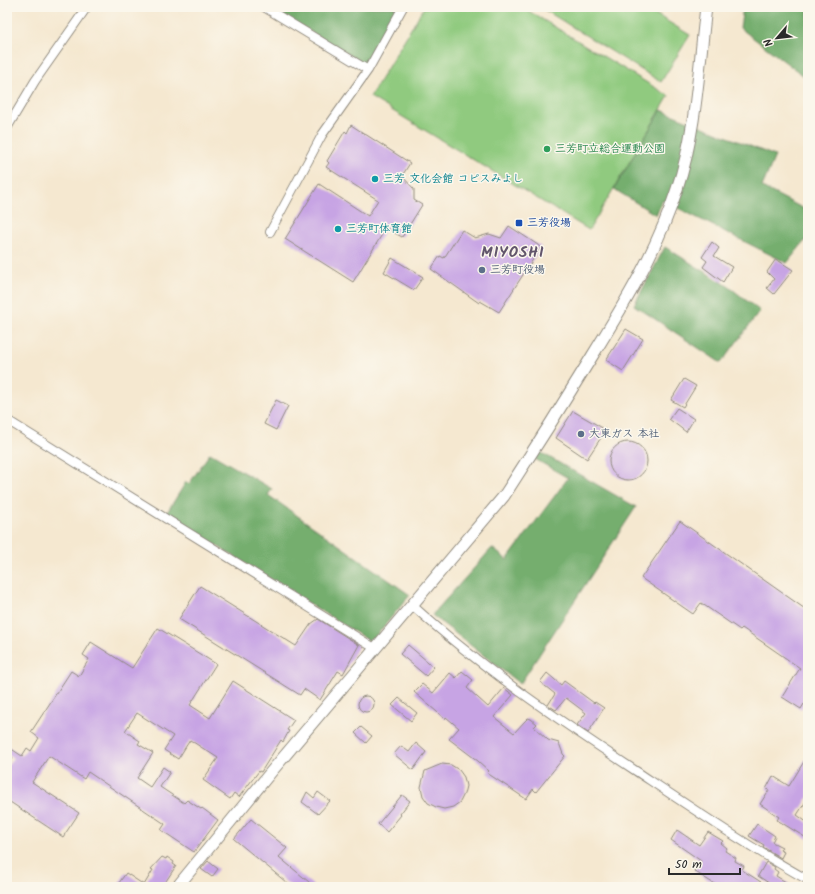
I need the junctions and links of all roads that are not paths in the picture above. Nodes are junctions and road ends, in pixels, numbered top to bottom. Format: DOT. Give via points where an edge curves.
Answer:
graph roads {
  1 [pos="87,7"];
  2 [pos="264,7"];
  3 [pos="403,7"];
  4 [pos="706,7"];
  5 [pos="368,70"];
  6 [pos="7,128"];
  7 [pos="270,232"];
  8 [pos="7,420"];
  9 [pos="412,605"];
  10 [pos="376,649"];
  11 [pos="808,880"];
  12 [pos="177,887"];
  1 -- 6 [label="street" via="54,52"];
  2 -- 5 [label="street"];
  3 -- 5 [label="street"];
  4 -- 9 [label="street" via="692,124 678,188 654,248 626,300 504,496"];
  5 -- 7 [label="street" via="322,135"];
  8 -- 10 [label="street"];
  9 -- 10 [label="street"];
  9 -- 11 [label="street" via="544,710 758,852"];
  10 -- 12 [label="street"];
}
